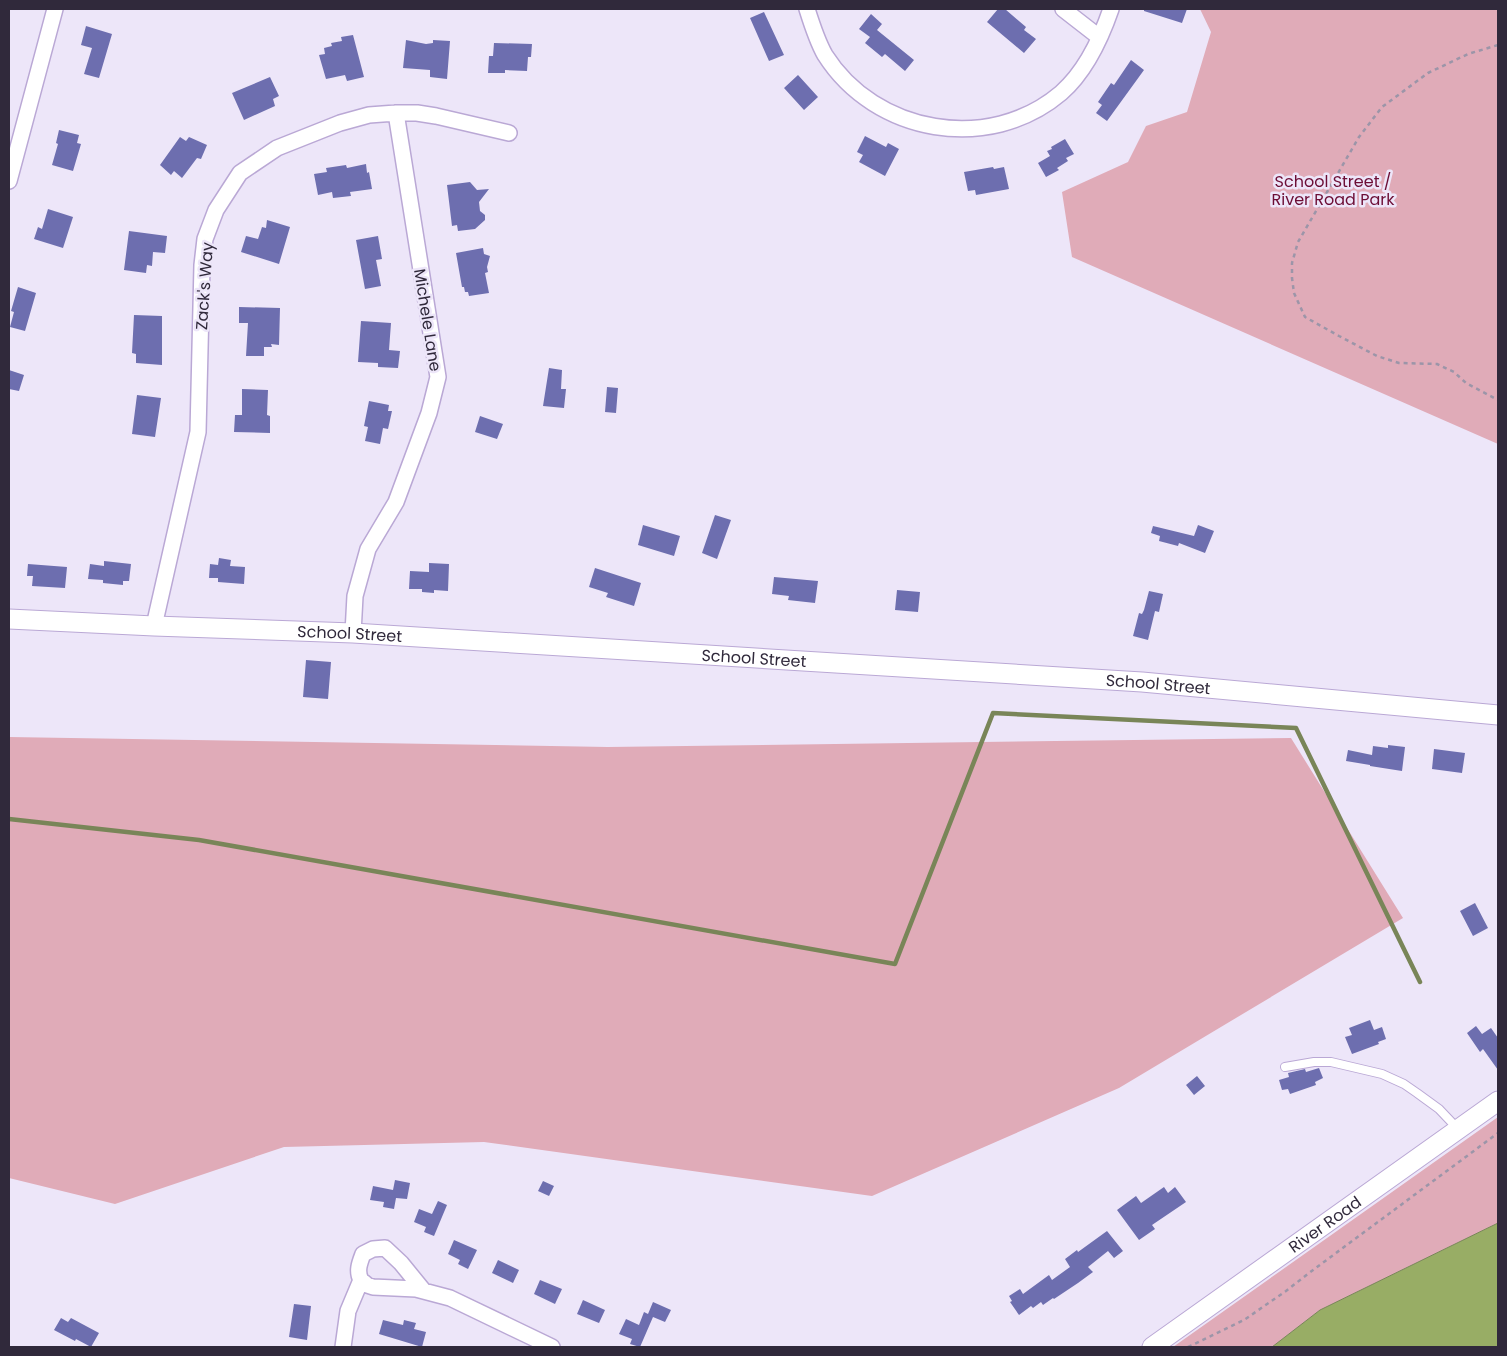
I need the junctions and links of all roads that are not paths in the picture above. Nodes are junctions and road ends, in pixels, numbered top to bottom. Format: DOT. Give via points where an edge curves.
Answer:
graph roads {
  1 [pos="55,9"];
  2 [pos="807,9"];
  3 [pos="1063,9"];
  4 [pos="1111,9"];
  5 [pos="1099,37"];
  6 [pos="396,113"];
  7 [pos="508,133"];
  8 [pos="9,181"];
  9 [pos="9,619"];
  10 [pos="154,626"];
  11 [pos="353,633"];
  12 [pos="1498,715"];
  13 [pos="1285,1067"];
  14 [pos="1498,1101"];
  15 [pos="1458,1129"];
  16 [pos="361,1280"];
  17 [pos="423,1290"];
  18 [pos="343,1347"];
  19 [pos="552,1347"];
  20 [pos="1152,1347"];
  1 -- 8 [label="street"];
  2 -- 5 [label="street" via="825,54 843,77 878,106 905,120 935,127 982,127 1014,120 1037,110 1072,83"];
  3 -- 5 [label="street"];
  4 -- 5 [label="street"];
  6 -- 7 [label="street, Zack's Way" via="436,116"];
  6 -- 10 [label="street, Zack's Way" via="368,115 340,123 277,148 240,173 216,210 205,239 202,266 198,432"];
  6 -- 11 [label="street, Michele Lane" via="438,377 429,413 396,502 368,548 355,596"];
  9 -- 10 [label="street, School Street"];
  10 -- 11 [label="street, School Street"];
  11 -- 12 [label="street, School Street" via="1142,682"];
  13 -- 15 [label="lane" via="1331,1062 1382,1074 1404,1084"];
  14 -- 15 [label="street, River Road"];
  15 -- 20 [label="street, River Road"];
  16 -- 17 [label="street" via="373,1287"];
  16 -- 17 [label="street" via="359,1265 364,1254 385,1248"];
  16 -- 18 [label="street" via="348,1310"];
  17 -- 19 [label="street" via="450,1298"];
}
